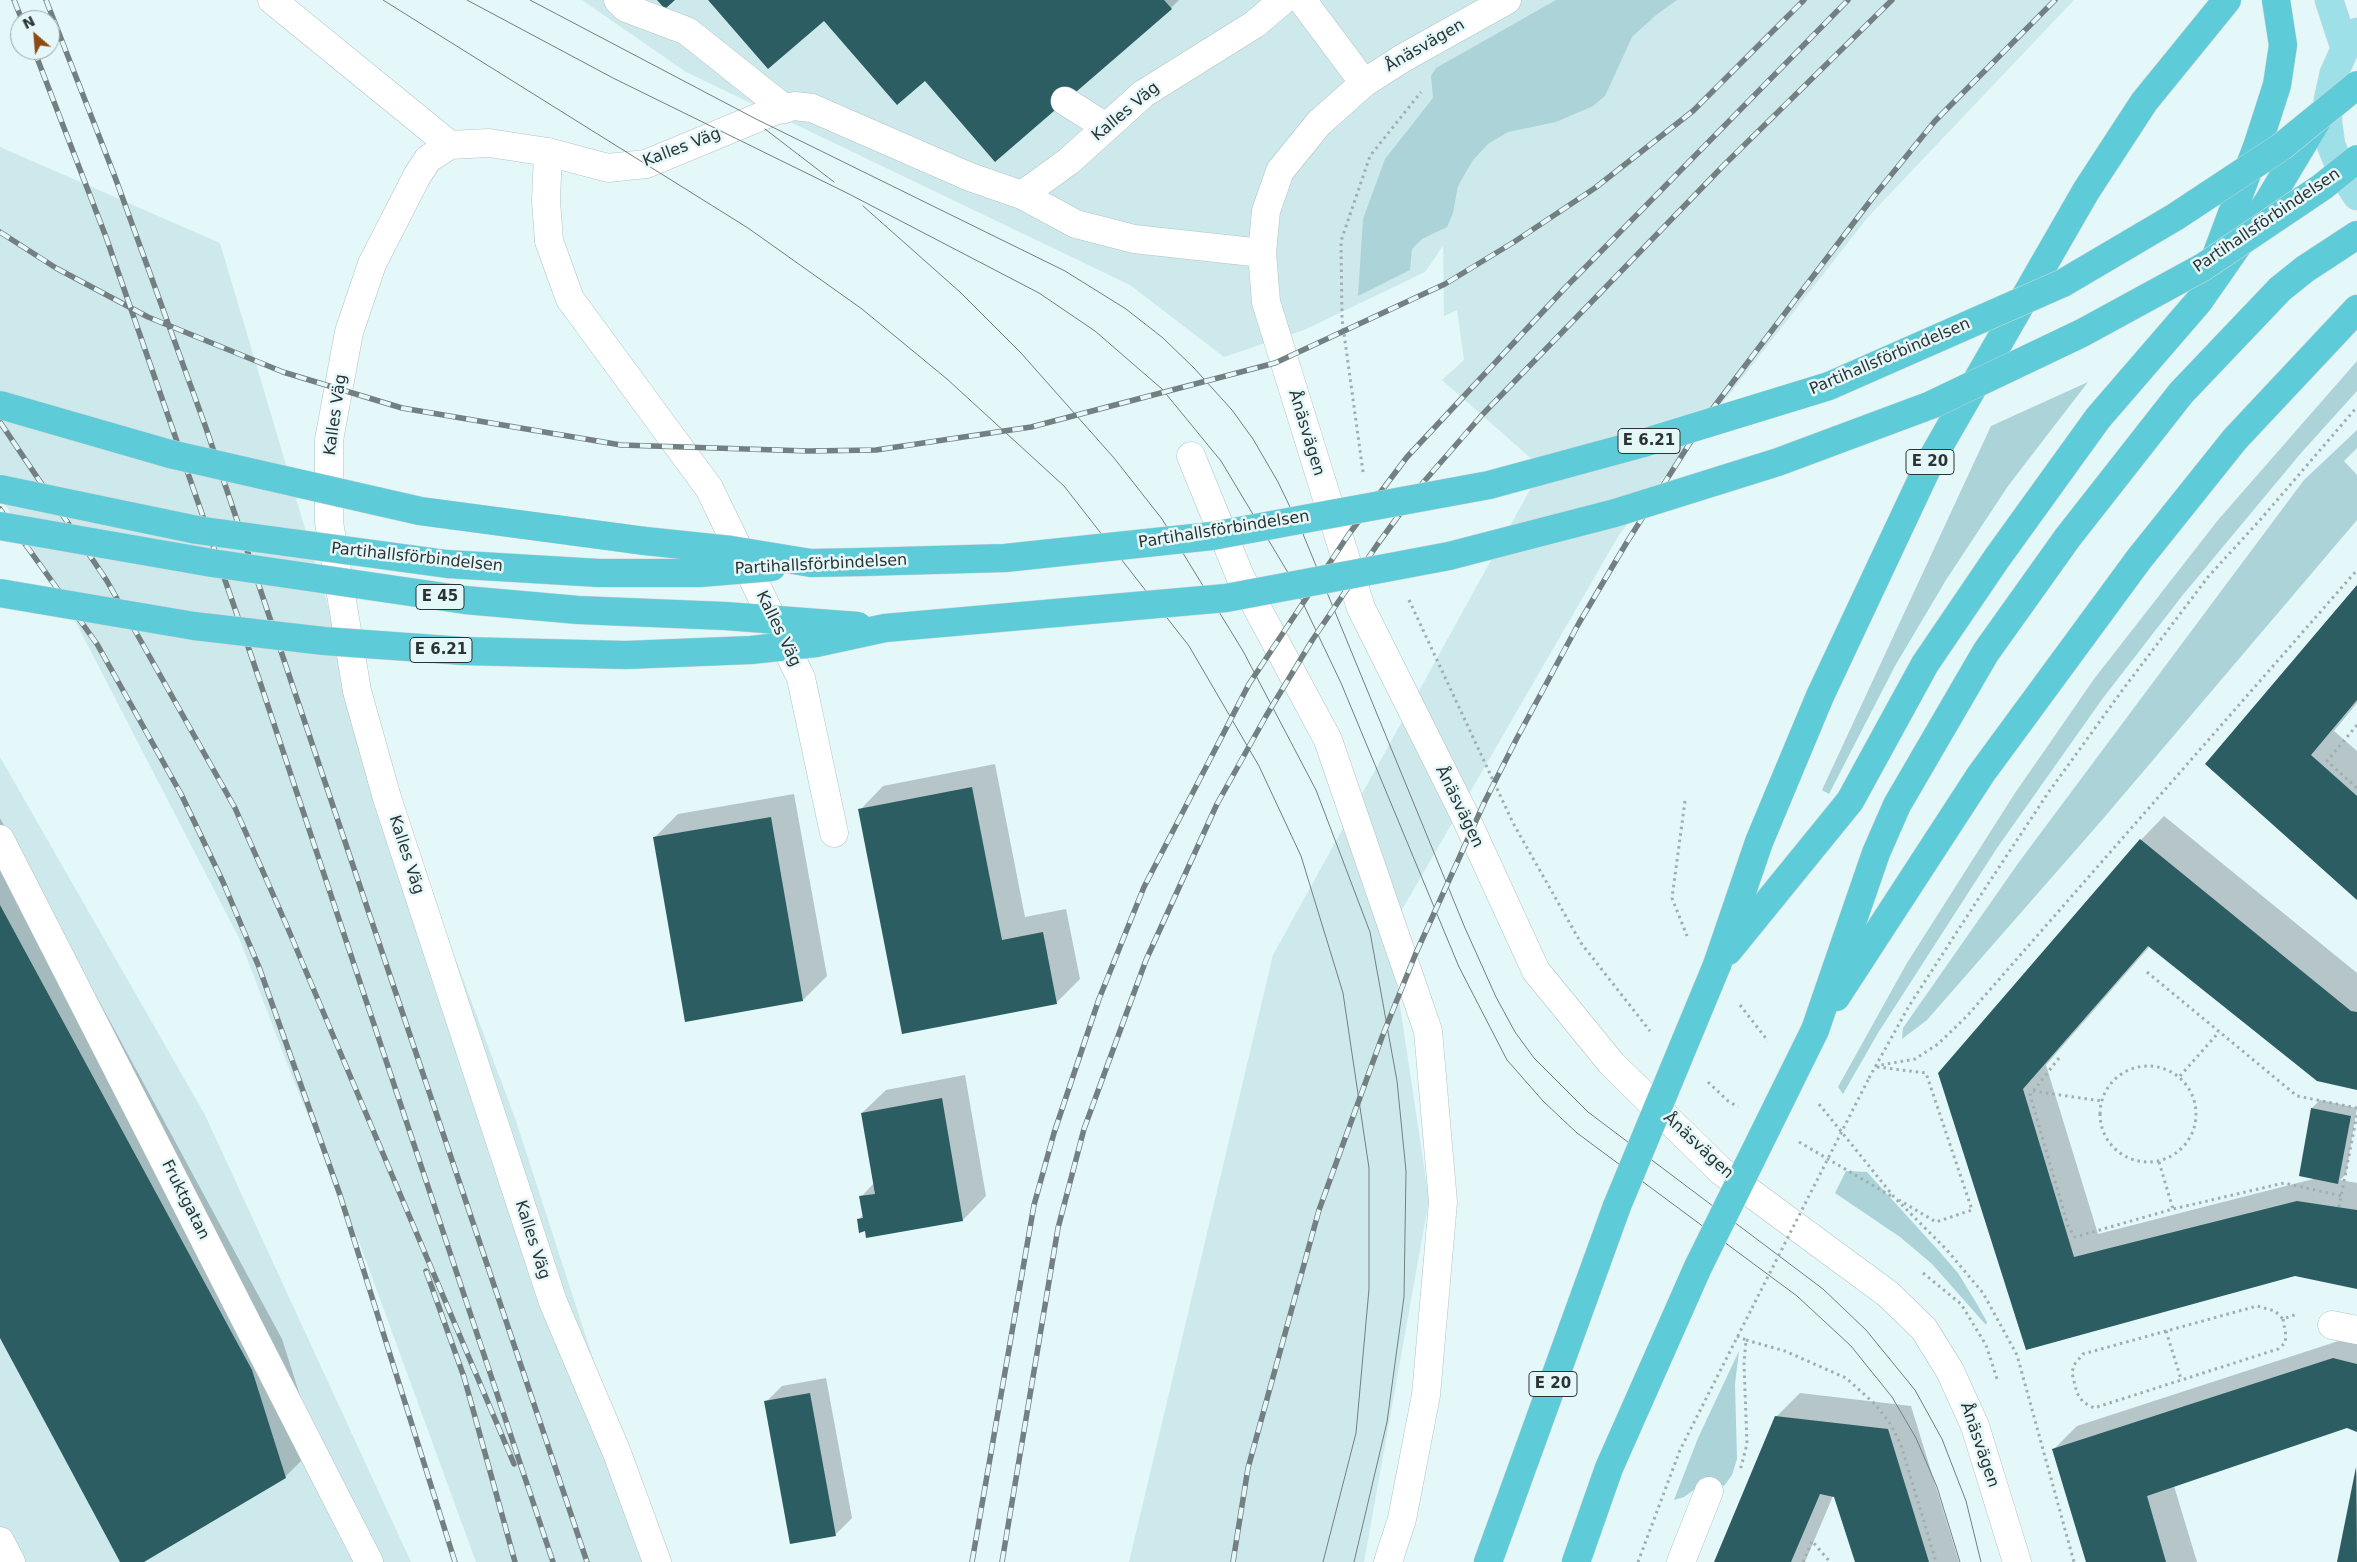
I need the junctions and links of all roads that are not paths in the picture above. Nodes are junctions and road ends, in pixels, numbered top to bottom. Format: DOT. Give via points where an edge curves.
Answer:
graph roads {
  1 [pos="272,0"];
  2 [pos="618,0"];
  3 [pos="1283,0"];
  4 [pos="1302,0"];
  5 [pos="1507,0"];
  6 [pos="2276,0"];
  7 [pos="2330,0"];
  8 [pos="2225,1"];
  9 [pos="2351,40"];
  10 [pos="1364,83"];
  11 [pos="2357,85"];
  12 [pos="2328,100"];
  13 [pos="1065,101"];
  14 [pos="785,109"];
  15 [pos="1106,127"];
  16 [pos="450,145"];
  17 [pos="548,152"];
  18 [pos="2357,159"];
  19 [pos="1022,195"];
  20 [pos="2357,196"];
  21 [pos="2357,235"];
  22 [pos="1262,253"];
  23 [pos="2199,301"];
  24 [pos="2349,317"];
  25 [pos="0,405"];
  26 [pos="1191,456"];
  27 [pos="0,489"];
  28 [pos="0,526"];
  29 [pos="811,563"];
  30 [pos="0,593"];
  31 [pos="885,628"];
  32 [pos="834,833"];
  33 [pos="0,839"];
  34 [pos="1717,965"];
  35 [pos="1815,1030"];
  36 [pos="1709,1491"];
  37 [pos="0,1541"];
  38 [pos="11,1562"];
  39 [pos="369,1562"];
  40 [pos="657,1562"];
  41 [pos="1388,1562"];
  42 [pos="1488,1562"];
  43 [pos="1576,1562"];
  44 [pos="1681,1562"];
  45 [pos="2017,1562"];
  1 -- 16 [label="street"];
  2 -- 14 [label="street" via="626,8 687,31"];
  3 -- 15 [label="street, Kalles Väg" via="1255,24 1143,94"];
  4 -- 10 [label="street"];
  5 -- 10 [label="street, Ånäsvägen"];
  6 -- 23 [label="highway" via="2283,44 2277,85"];
  7 -- 9 [label="main road"];
  8 -- 34 [label="highway, E 20" via="2144,102 2086,191 1930,462 1816,706 1759,842"];
  9 -- 12 [label="main road" via="2334,74"];
  10 -- 22 [label="street, Ånäsvägen" via="1319,123 1280,171 1266,211"];
  11 -- 29 [label="highway, Partihallsförbindelsen / E 6.21, bridge" via="2281,147 2175,217 2063,284 1829,386 1640,444 1489,485 1212,536 1005,558"];
  12 -- 20 [label="main road" via="2331,145 2342,175"];
  12 -- 23 [label="highway" via="2268,202"];
  13 -- 15 [label="street"];
  14 -- 17 [label="street, Kalles Väg" via="646,164 608,168"];
  14 -- 19 [label="street, Kalles Väg" via="794,106 812,108 970,177"];
  15 -- 19 [label="street, Kalles Väg" via="1069,161"];
  16 -- 17 [label="street, Kalles Väg" via="489,143"];
  16 -- 40 [label="street, Kalles Väg" via="428,160 417,176 372,264 349,332 329,440 329,522 357,691 382,780 553,1302 618,1453"];
  17 -- 32 [label="street, Kalles Väg" via="546,200 549,241 570,299 709,488 801,678"];
  18 -- 31 [label="highway, Partihallsförbindelsen / E 6.21, bridge" via="2322,188 2203,267 2082,333 1931,405 1778,462 1615,513 1449,556 1235,596"];
  19 -- 22 [label="street, Kalles Väg" via="1076,224 1134,239"];
  21 -- 35 [label="highway" via="2305,268 2280,289 2181,393 2068,537 1986,652 1897,805 1876,853"];
  22 -- 45 [label="street, Ånäsvägen" via="1266,302 1361,608 1463,812 1536,971 1612,1064 1721,1171 1888,1294 1924,1329 1950,1371 1975,1426"];
  23 -- 34 [label="highway" via="2098,418 2054,476 1925,664 1850,801"];
  24 -- 35 [label="highway" via="2235,439 2139,559 1981,774"];
  25 -- 29 [label="highway, E 6.21, bridge" via="170,454 420,511"];
  26 -- 41 [label="street" via="1240,576 1328,740 1428,1031 1444,1202 1426,1395 1402,1519"];
  27 -- 29 [label="highway, Partihallsförbindelsen / E 45, bridge" via="197,530 446,564 617,573 700,573"];
  28 -- 31 [label="highway, Partihallsförbindelsen / E 45, bridge" via="212,563 465,600"];
  30 -- 31 [label="highway, Partihallsförbindelsen / E 6.21, bridge" via="204,627 324,641 522,654 626,655 751,650 816,643"];
  33 -- 39 [label="street, Fruktgatan"];
  34 -- 42 [label="highway, E 20, bridge" via="1617,1206"];
  35 -- 43 [label="highway, bridge" via="1698,1267 1608,1468"];
  36 -- 44 [label="street"];
  37 -- 38 [label="street"];
}
